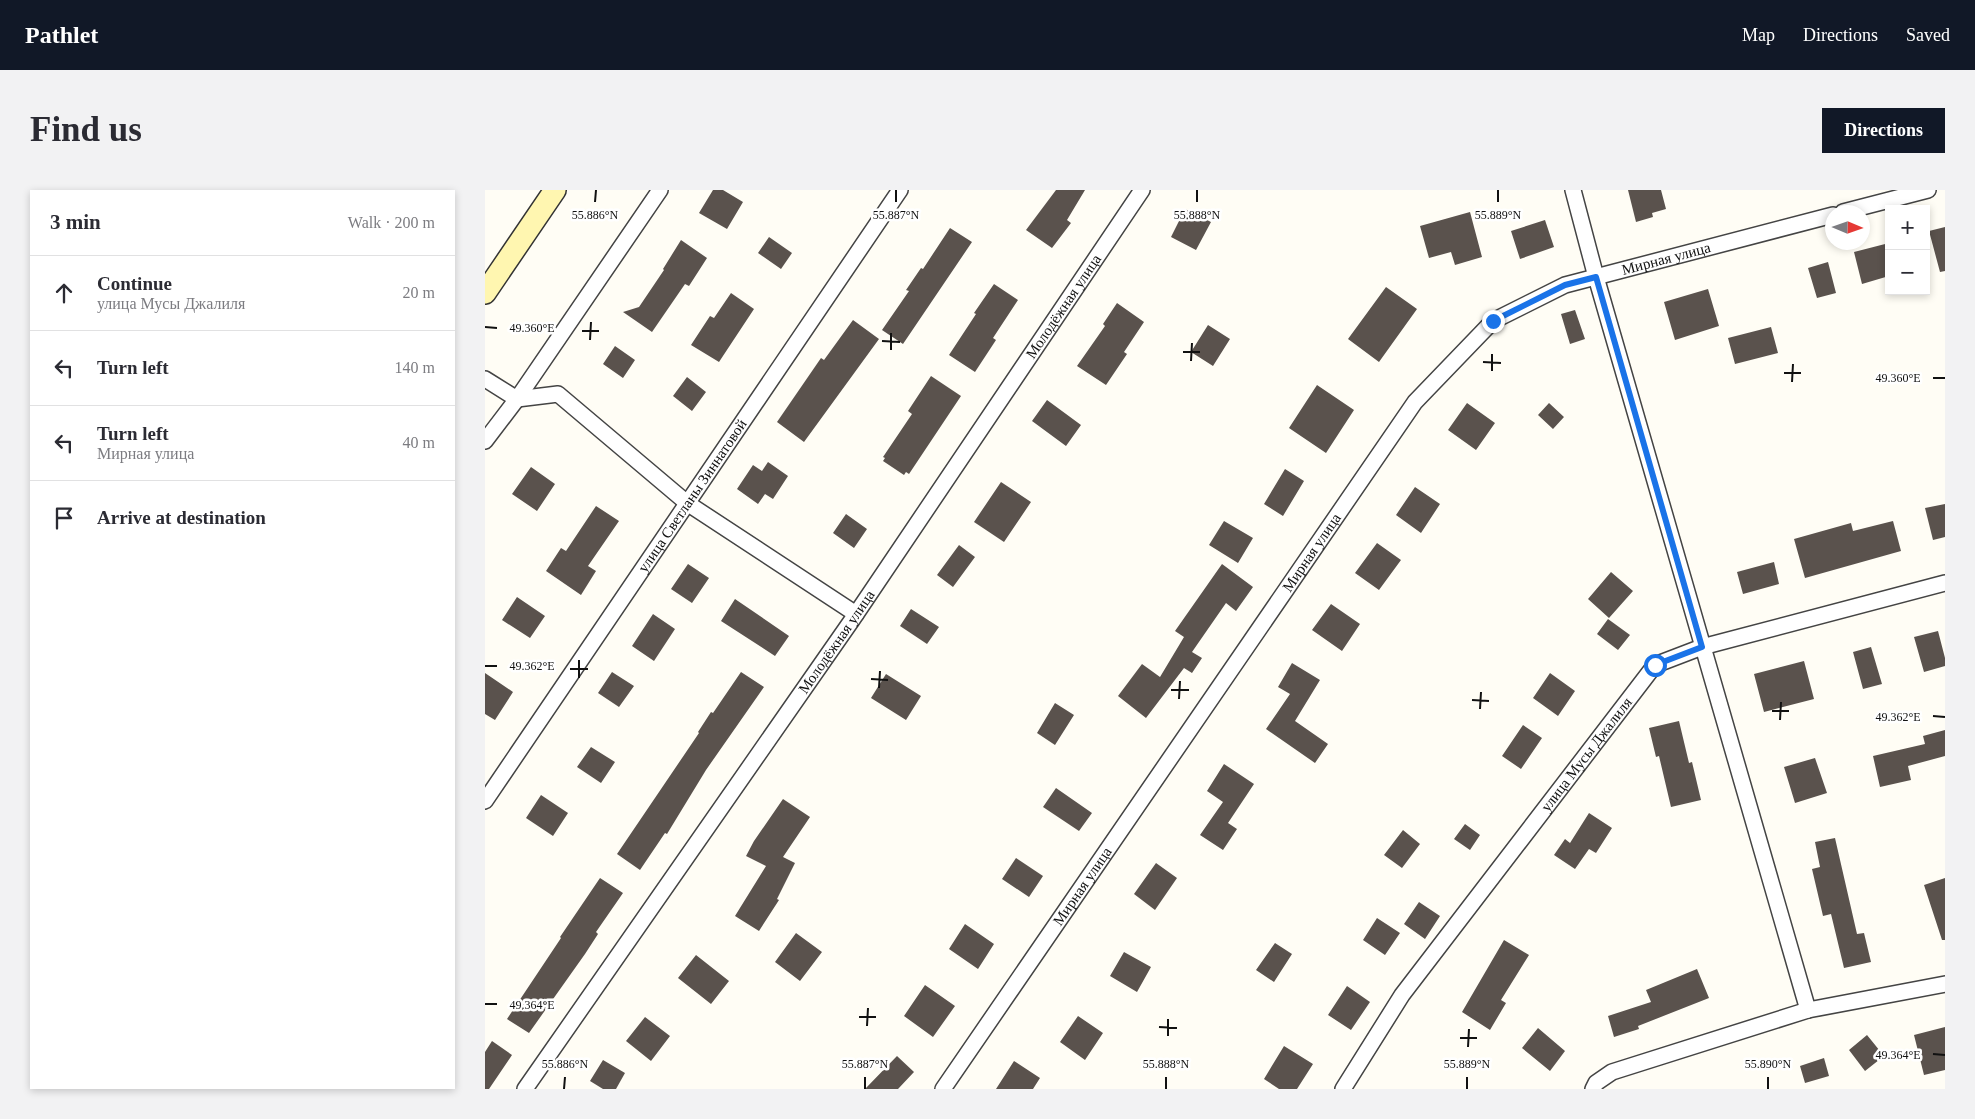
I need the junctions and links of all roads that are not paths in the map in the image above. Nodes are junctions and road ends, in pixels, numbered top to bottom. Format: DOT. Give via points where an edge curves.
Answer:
graph roads {
  1 [pos="555,190"];
  2 [pos="660,190"];
  3 [pos="900,190"];
  4 [pos="1142,190"];
  5 [pos="1573,190"];
  6 [pos="1928,190"];
  7 [pos="1870,205"];
  8 [pos="1825,217"];
  9 [pos="1596,277"];
  10 [pos="485,293"];
  11 [pos="485,379"];
  12 [pos="517,398"];
  13 [pos="485,441"];
  14 [pos="687,503"];
  15 [pos="1945,583"];
  16 [pos="856,614"];
  17 [pos="1702,647"];
  18 [pos="485,801"];
  19 [pos="1945,984"];
  20 [pos="1808,1010"];
  21 [pos="525,1089"];
  22 [pos="943,1089"];
  23 [pos="1343,1089"];
  24 [pos="1593,1089"];
  1 -- 10 [label="street"];
  2 -- 12 [label="street"];
  3 -- 14 [label="street, улица Светланы Зиннатовой"];
  4 -- 16 [label="street, Молодёжная улица"];
  5 -- 9 [label="street"];
  6 -- 7 [label="street"];
  8 -- 9 [label="street, Мирная улица"];
  9 -- 17 [label="street"];
  9 -- 22 [label="street, Мирная улица" via="1565,285 1493,321 1415,402"];
  11 -- 12 [label="street"];
  12 -- 13 [label="street"];
  12 -- 14 [label="street" via="558,394"];
  14 -- 16 [label="street"];
  14 -- 18 [label="street, улица Светланы Зиннатовой"];
  15 -- 17 [label="street, улица Мусы Джалиля"];
  16 -- 21 [label="street, Молодёжная улица"];
  17 -- 20 [label="street"];
  17 -- 23 [label="street, улица Мусы Джалиля" via="1655,665 1402,995"];
  19 -- 20 [label="street"];
  20 -- 24 [label="street" via="1612,1072"];
}
